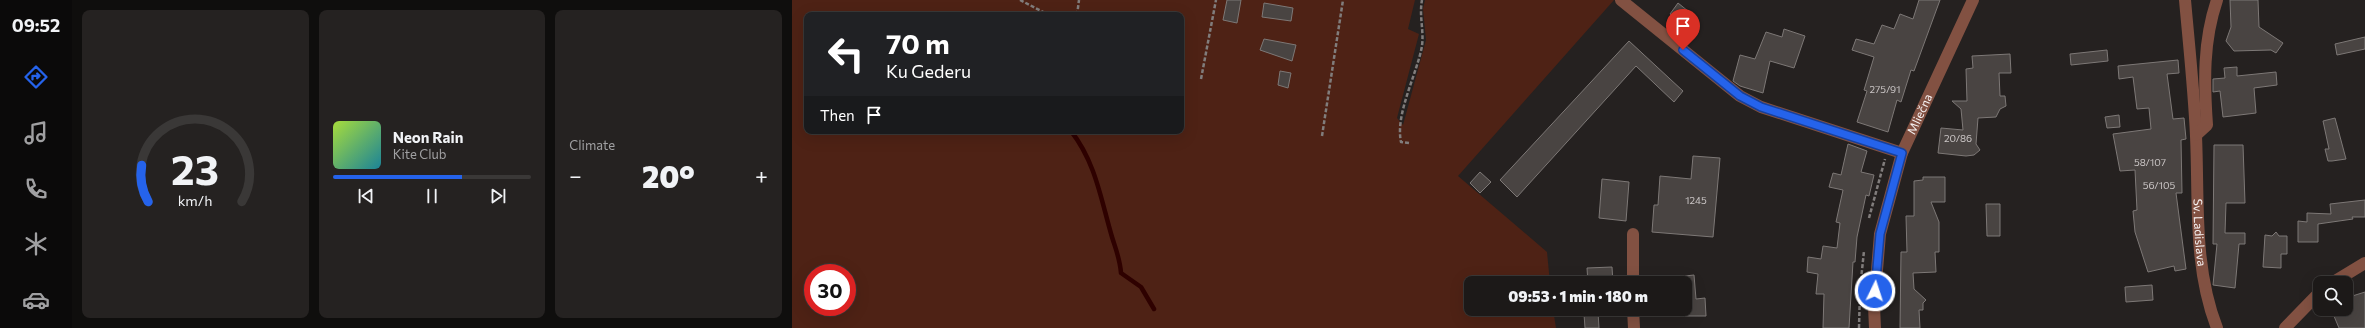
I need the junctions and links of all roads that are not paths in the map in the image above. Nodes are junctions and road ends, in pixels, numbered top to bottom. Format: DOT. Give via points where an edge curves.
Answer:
graph roads {
  1 [pos="1973,0"];
  2 [pos="2185,0"];
  3 [pos="2217,0"];
  4 [pos="1627,2"];
  5 [pos="2196,135"];
  6 [pos="1902,153"];
  7 [pos="1633,234"];
  8 [pos="2365,263"];
  9 [pos="1633,276"];
  10 [pos="2344,276"];
  11 [pos="2313,299"];
  12 [pos="1633,316"];
  13 [pos="1634,328"];
  14 [pos="1875,328"];
  15 [pos="2217,328"];
  16 [pos="2285,328"];
  1 -- 6 [label="street, Mliečna"];
  2 -- 5 [label="street, Sv. Ladislava"];
  3 -- 5 [label="street" via="2209,22 2206,44 2204,82 2207,125"];
  4 -- 6 [label="street" via="1740,96 1761,107"];
  5 -- 15 [label="street, Sv. Ladislava" via="2200,259 2206,301"];
  6 -- 14 [label="street, Mliečna" via="1880,234 1874,306"];
  7 -- 9 [label="street"];
  8 -- 10 [label="street"];
  11 -- 16 [label="street"];
  12 -- 13 [label="street"];
}
